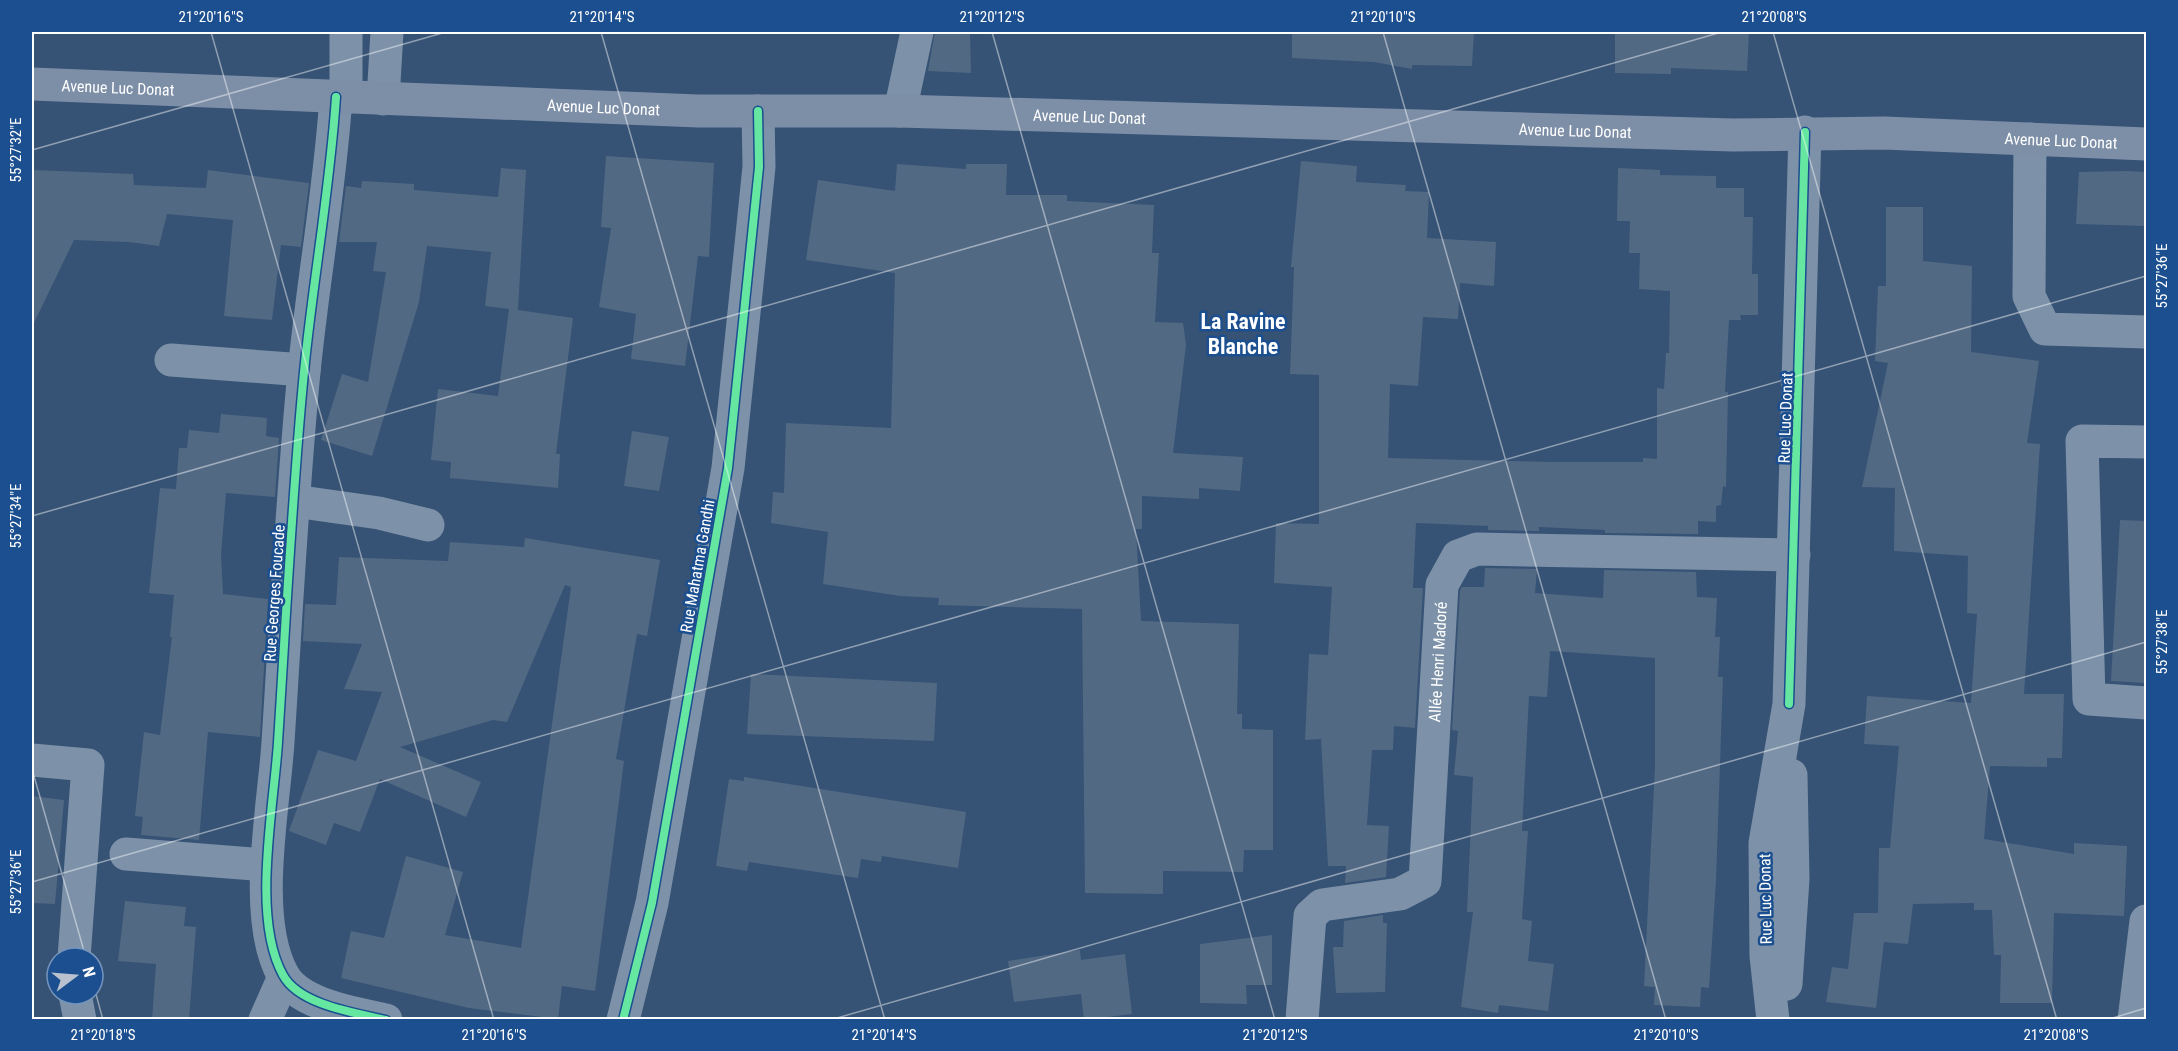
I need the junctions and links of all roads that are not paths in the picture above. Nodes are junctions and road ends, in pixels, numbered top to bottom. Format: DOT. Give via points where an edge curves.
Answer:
graph roads {
  1 [pos="346,32"];
  2 [pos="387,32"];
  3 [pos="917,32"];
  4 [pos="32,84"];
  5 [pos="341,98"];
  6 [pos="383,99"];
  7 [pos="758,111"];
  8 [pos="900,111"];
  9 [pos="1805,132"];
  10 [pos="2030,139"];
  11 [pos="2146,144"];
  12 [pos="2146,332"];
  13 [pos="171,360"];
  14 [pos="304,370"];
  15 [pos="2146,442"];
  16 [pos="294,501"];
  17 [pos="428,525"];
  18 [pos="1794,555"];
  19 [pos="2146,703"];
  20 [pos="1790,704"];
  21 [pos="32,760"];
  22 [pos="126,854"];
  23 [pos="266,864"];
  24 [pos="2146,921"];
  25 [pos="75,946"];
  26 [pos="284,977"];
  27 [pos="266,1020"];
  28 [pos="386,1020"];
  29 [pos="623,1020"];
  30 [pos="1302,1020"];
  31 [pos="1773,1020"];
  32 [pos="1783,1020"];
  33 [pos="2134,1020"];
  1 -- 5 [label="street, Rue Georges Foucade"];
  2 -- 6 [label="street"];
  3 -- 8 [label="street"];
  4 -- 5 [label="main road, Avenue Luc Donat"];
  5 -- 6 [label="main road, Avenue Luc Donat"];
  5 -- 14 [label="street, Rue Georges Foucade"];
  6 -- 7 [label="main road, Avenue Luc Donat"];
  7 -- 8 [label="main road, Avenue Luc Donat"];
  7 -- 29 [label="street, Rue Mahatma Gandhi" via="759,167 728,468 652,903"];
  8 -- 9 [label="main road, Avenue Luc Donat" via="1733,135"];
  9 -- 10 [label="main road, Avenue Luc Donat"];
  9 -- 18 [label="street, Rue Luc Donat"];
  10 -- 11 [label="main road, Avenue Luc Donat"];
  10 -- 12 [label="street" via="2029,296 2045,329"];
  13 -- 14 [label="street"];
  14 -- 16 [label="street, Rue Georges Foucade"];
  15 -- 19 [label="street" via="2082,441 2089,699"];
  16 -- 17 [label="street" via="379,513"];
  16 -- 23 [label="street, Rue Georges Foucade" via="278,748"];
  18 -- 20 [label="street, Rue Luc Donat"];
  18 -- 30 [label="street, Allée Henri Madoré" via="1477,549 1458,556 1442,585 1425,881 1400,894 1322,905 1310,916"];
  20 -- 31 [label="street, Rue Luc Donat" via="1765,843 1766,956"];
  20 -- 32 [label="street" via="1793,879"];
  21 -- 25 [label="street" via="88,765"];
  22 -- 23 [label="street"];
  23 -- 26 [label="street, Rue Georges Foucade" via="270,927"];
  24 -- 33 [label="street"];
  26 -- 27 [label="street"];
  26 -- 28 [label="street, Rue Georges Foucade" via="306,997 342,1011"];
}
